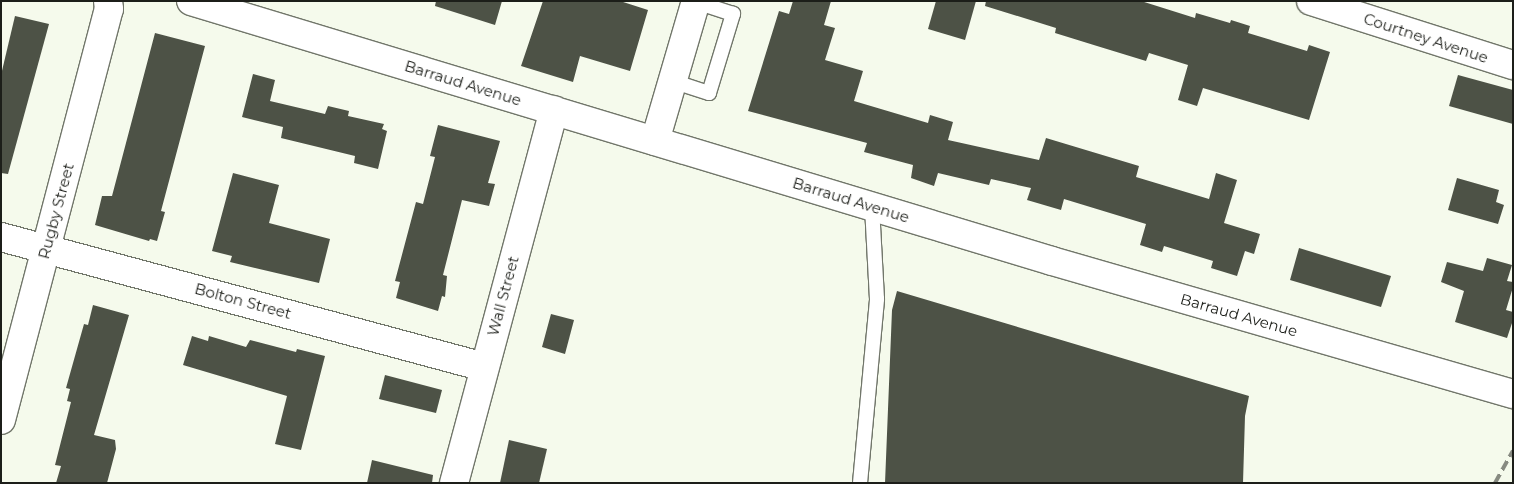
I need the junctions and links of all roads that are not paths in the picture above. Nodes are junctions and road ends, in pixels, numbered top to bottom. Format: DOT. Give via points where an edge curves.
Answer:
graph roads {
  1 [pos="108,1"];
  2 [pos="191,1"];
  3 [pos="1311,1"];
  4 [pos="696,2"];
  5 [pos="1513,65"];
  6 [pos="672,81"];
  7 [pos="554,110"];
  8 [pos="654,141"];
  9 [pos="872,207"];
  10 [pos="1,237"];
  11 [pos="46,249"];
  12 [pos="484,367"];
  13 [pos="1513,394"];
  14 [pos="1,420"];
  15 [pos="454,483"];
  16 [pos="860,483"];
  1 -- 11 [label="street, Rugby Street" via="109,9"];
  2 -- 7 [label="street, Barraud Avenue"];
  3 -- 5 [label="street, Courtney Avenue"];
  4 -- 6 [label="street"];
  4 -- 6 [label="lane" via="733,14 709,93"];
  6 -- 8 [label="street"];
  7 -- 8 [label="street, Barraud Avenue"];
  7 -- 12 [label="street, Wall Street"];
  8 -- 9 [label="street, Barraud Avenue"];
  9 -- 13 [label="street, Barraud Avenue"];
  9 -- 16 [label="lane" via="877,299"];
  10 -- 11 [label="street, Bolton Street"];
  11 -- 12 [label="street, Bolton Street"];
  11 -- 14 [label="street, Rugby Street"];
  12 -- 15 [label="street, Wall Street"];
}
